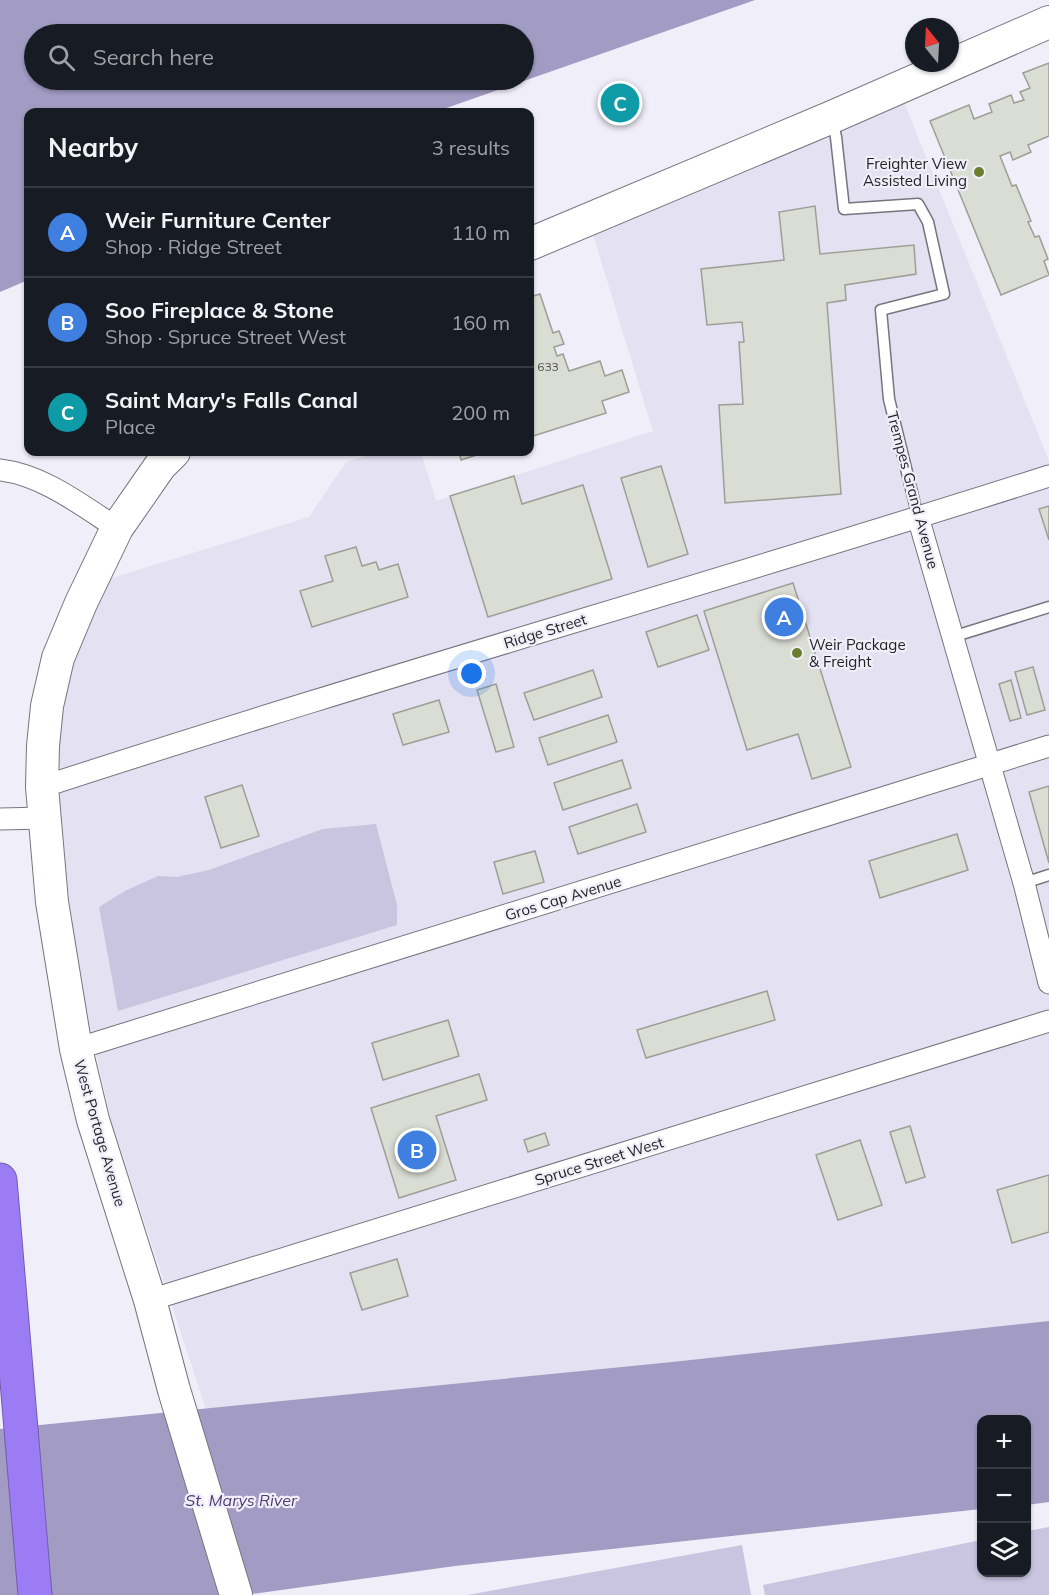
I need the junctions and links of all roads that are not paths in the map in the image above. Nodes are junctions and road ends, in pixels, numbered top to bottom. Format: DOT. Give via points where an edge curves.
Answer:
graph roads {
  1 [pos="1049,22"];
  2 [pos="832,117"];
  3 [pos="534,242"];
  4 [pos="170,456"];
  5 [pos="0,470"];
  6 [pos="1049,476"];
  7 [pos="918,517"];
  8 [pos="117,528"];
  9 [pos="1049,607"];
  10 [pos="952,637"];
  11 [pos="1049,746"];
  12 [pos="988,764"];
  13 [pos="42,787"];
  14 [pos="44,818"];
  15 [pos="0,819"];
  16 [pos="1049,875"];
  17 [pos="1024,883"];
  18 [pos="1049,983"];
  19 [pos="1049,1021"];
  20 [pos="76,1049"];
  21 [pos="0,1180"];
  22 [pos="150,1300"];
  23 [pos="35,1595"];
  24 [pos="236,1595"];
  1 -- 2 [label="street"];
  2 -- 3 [label="street"];
  2 -- 7 [label="lane, Trempes Grand Avenue" via="844,209 918,204 928,222 944,294 881,310 889,399"];
  4 -- 8 [label="street, West Portage Avenue"];
  5 -- 8 [label="street" via="54,488"];
  6 -- 7 [label="street, Ridge Street"];
  7 -- 10 [label="street, Trempes Grand Avenue"];
  7 -- 13 [label="street, Ridge Street"];
  8 -- 13 [label="street, West Portage Avenue" via="58,658 47,705"];
  9 -- 10 [label="lane"];
  10 -- 12 [label="street, Trempes Grand Avenue"];
  11 -- 12 [label="street, Gros Cap Avenue"];
  12 -- 17 [label="street, Trempes Grand Avenue"];
  12 -- 20 [label="street, Gros Cap Avenue"];
  13 -- 14 [label="street, West Portage Avenue"];
  14 -- 15 [label="street"];
  14 -- 20 [label="street, West Portage Avenue" via="52,902"];
  16 -- 17 [label="lane"];
  17 -- 18 [label="street, Trempes Grand Avenue"];
  19 -- 22 [label="street, Spruce Street West"];
  20 -- 22 [label="street, West Portage Avenue" via="93,1120"];
  21 -- 23 [label="highway"];
  22 -- 24 [label="street, West Portage Avenue"];
}
